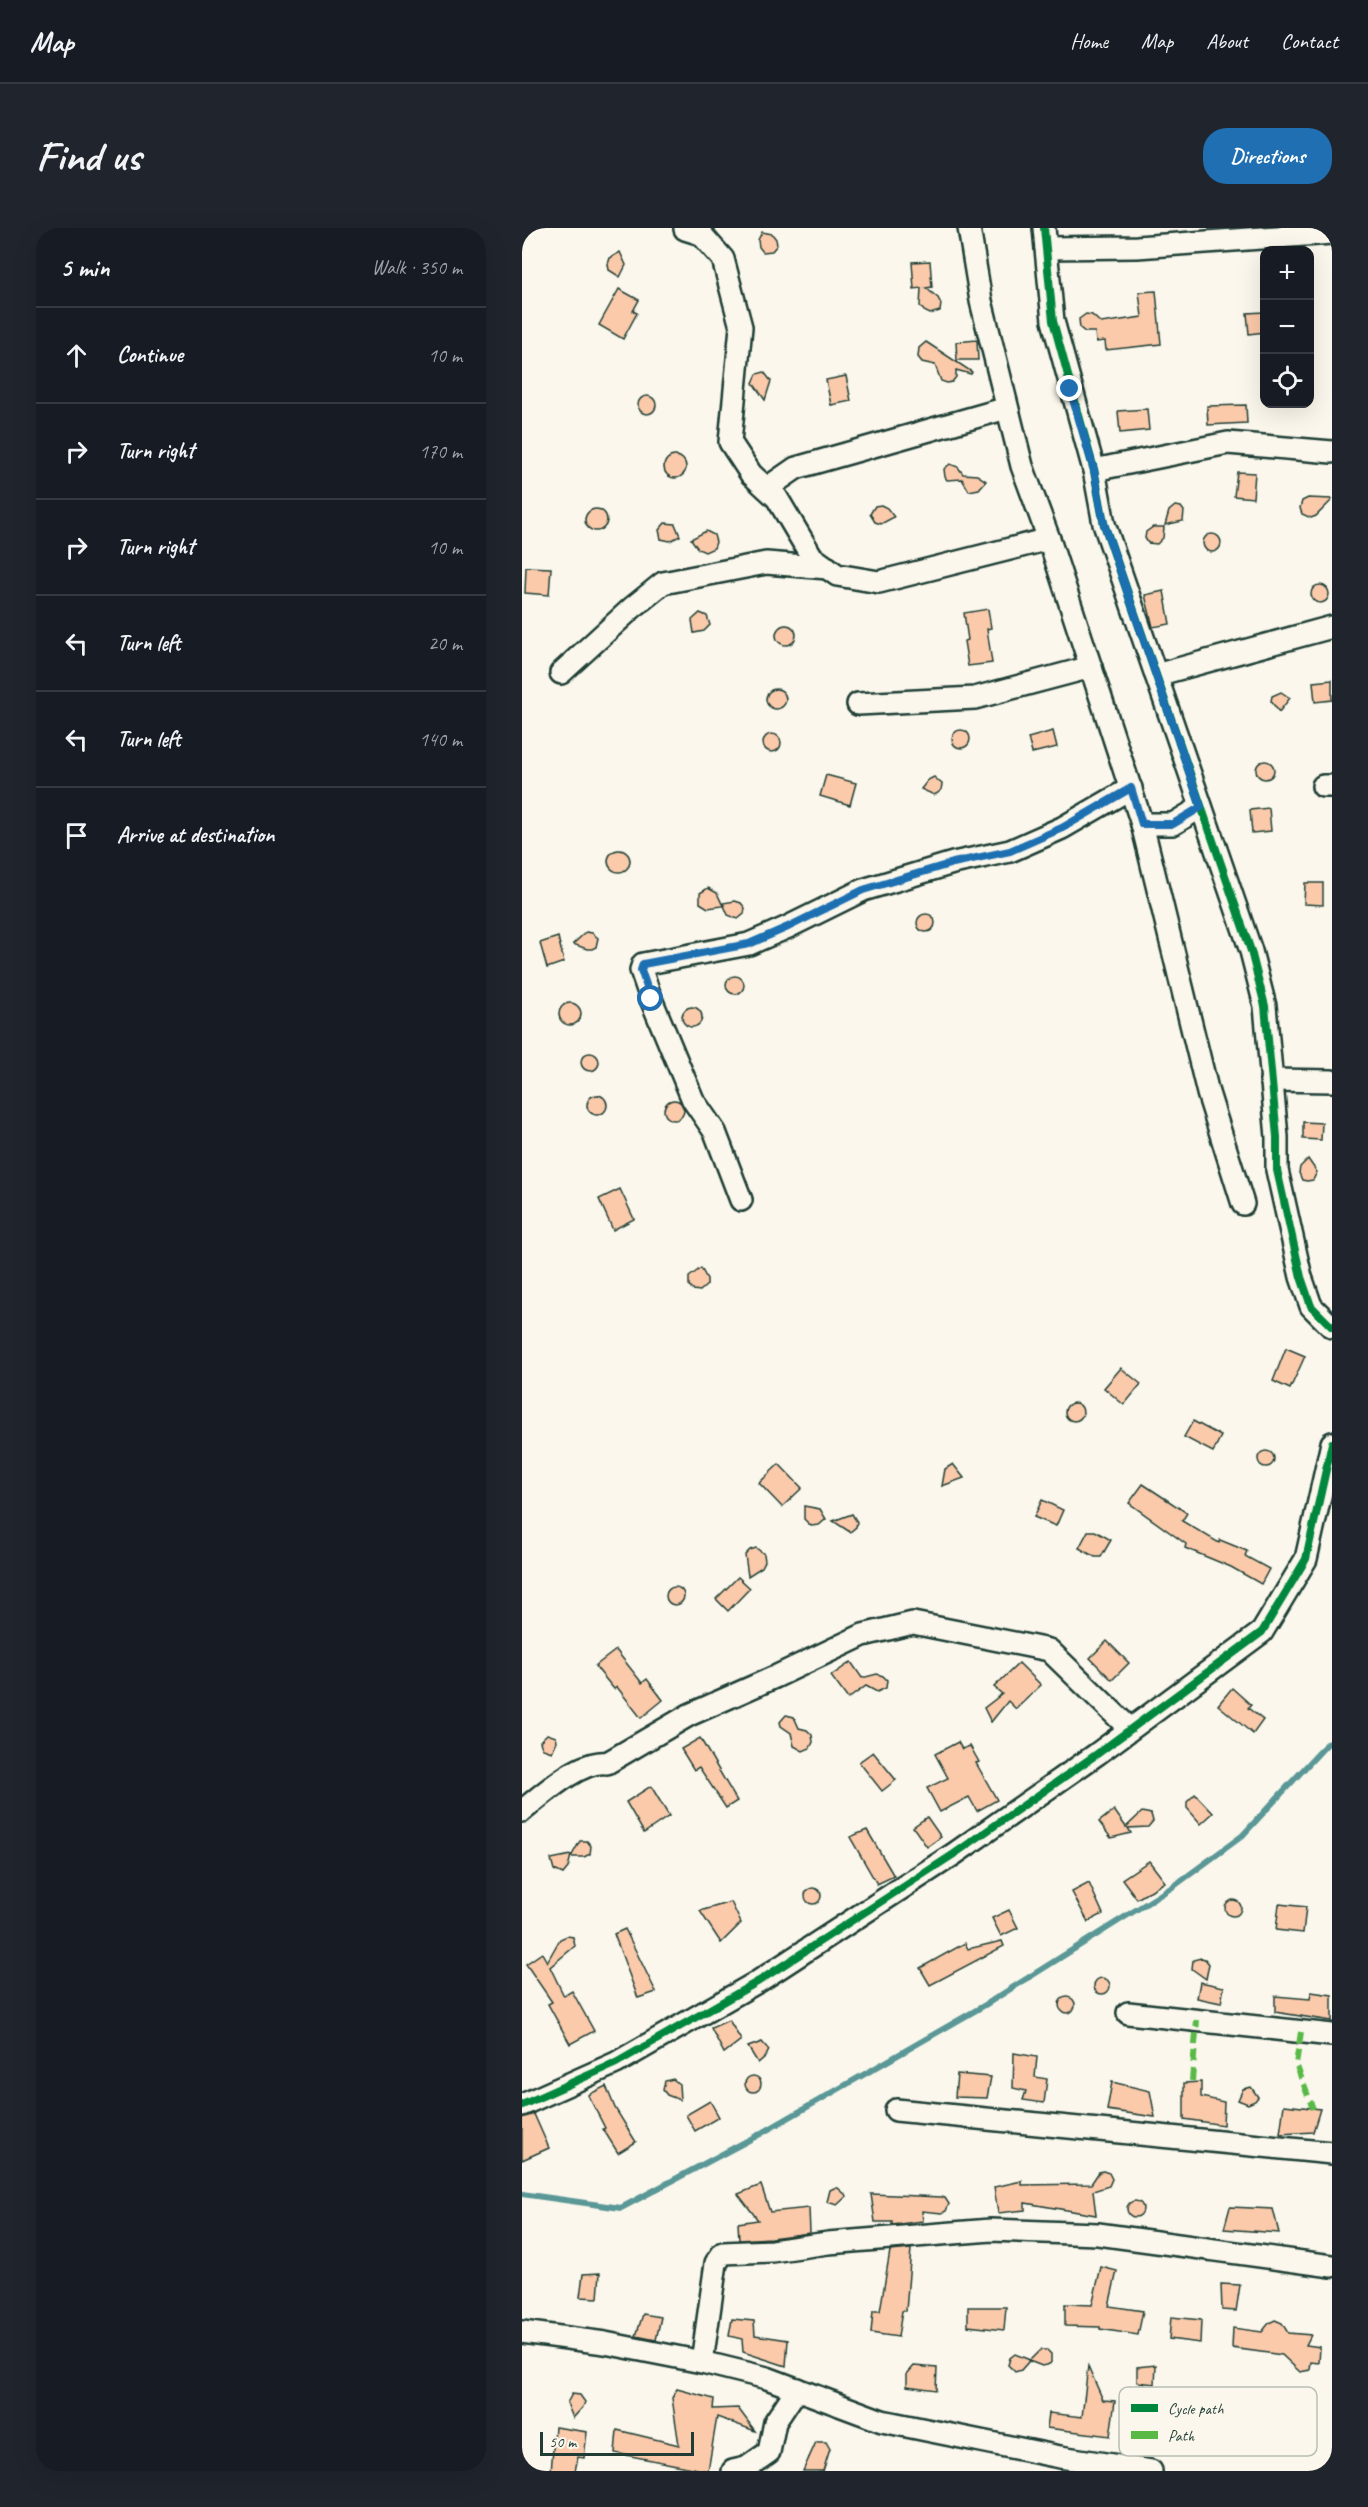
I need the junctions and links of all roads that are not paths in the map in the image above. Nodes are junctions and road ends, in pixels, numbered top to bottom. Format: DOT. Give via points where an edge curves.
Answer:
graph roads {
  1 [pos="969,228"];
  2 [pos="685,229"];
  3 [pos="1332,233"];
  4 [pos="1045,238"];
  5 [pos="1007,408"];
  6 [pos="1332,452"];
  7 [pos="1094,470"];
  8 [pos="767,488"];
  9 [pos="1049,538"];
  10 [pos="828,568"];
  11 [pos="1332,627"];
  12 [pos="1091,667"];
  13 [pos="561,674"];
  14 [pos="1156,675"];
  15 [pos="858,704"];
  16 [pos="1131,788"];
  17 [pos="1201,807"];
  18 [pos="1142,824"];
  19 [pos="1271,1080"];
  20 [pos="1332,1081"];
  21 [pos="741,1200"];
  22 [pos="1243,1204"];
  23 [pos="1332,1327"];
  24 [pos="1331,1453"];
  25 [pos="1130,1729"];
  26 [pos="522,1811"];
  27 [pos="1128,2013"];
  28 [pos="1332,2035"];
  29 [pos="522,2104"];
  30 [pos="896,2110"];
  31 [pos="1332,2153"];
  32 [pos="1332,2266"];
  33 [pos="522,2332"];
  34 [pos="702,2362"];
  35 [pos="797,2389"];
  36 [pos="734,2471"];
  37 [pos="1151,2471"];
  1 -- 5 [label="street" via="981,301"];
  2 -- 8 [label="street" via="701,234 723,259 741,327 730,442 751,474"];
  3 -- 4 [label="street" via="1137,247"];
  4 -- 7 [label="street" via="1053,321"];
  5 -- 8 [label="street" via="796,468"];
  5 -- 9 [label="street" via="1022,466"];
  6 -- 7 [label="street" via="1228,443"];
  7 -- 14 [label="street" via="1104,524"];
  8 -- 10 [label="street" via="812,556"];
  9 -- 10 [label="street" via="879,582 837,574"];
  9 -- 12 [label="street"];
  10 -- 13 [label="street" via="766,563 663,583"];
  11 -- 14 [label="street"];
  12 -- 15 [label="street" via="975,698"];
  12 -- 16 [label="street"];
  14 -- 17 [label="street"];
  16 -- 18 [label="street"];
  16 -- 21 [label="street" via="1062,828 1010,851 953,863 863,890 749,944 643,964 641,970 651,999 693,1100 715,1132"];
  17 -- 18 [label="street" via="1173,824"];
  17 -- 19 [label="street" via="1251,951 1265,1006"];
  18 -- 22 [label="street" via="1208,1092"];
  19 -- 20 [label="street"];
  19 -- 23 [label="street" via="1277,1170 1301,1277 1311,1306"];
  24 -- 25 [label="street" via="1306,1559 1262,1632"];
  25 -- 26 [label="street" via="1049,1650 913,1623 863,1635 689,1715 608,1763 597,1761 561,1780"];
  25 -- 29 [label="street" via="954,1854 759,1981 616,2063"];
  27 -- 28 [label="street"];
  30 -- 31 [label="street"];
  32 -- 34 [label="street" via="1098,2234 991,2230 723,2253 716,2263"];
  33 -- 34 [label="street"];
  34 -- 35 [label="street"];
  35 -- 36 [label="street" via="775,2422 769,2452 746,2468"];
  35 -- 37 [label="street" via="882,2421"];
}
